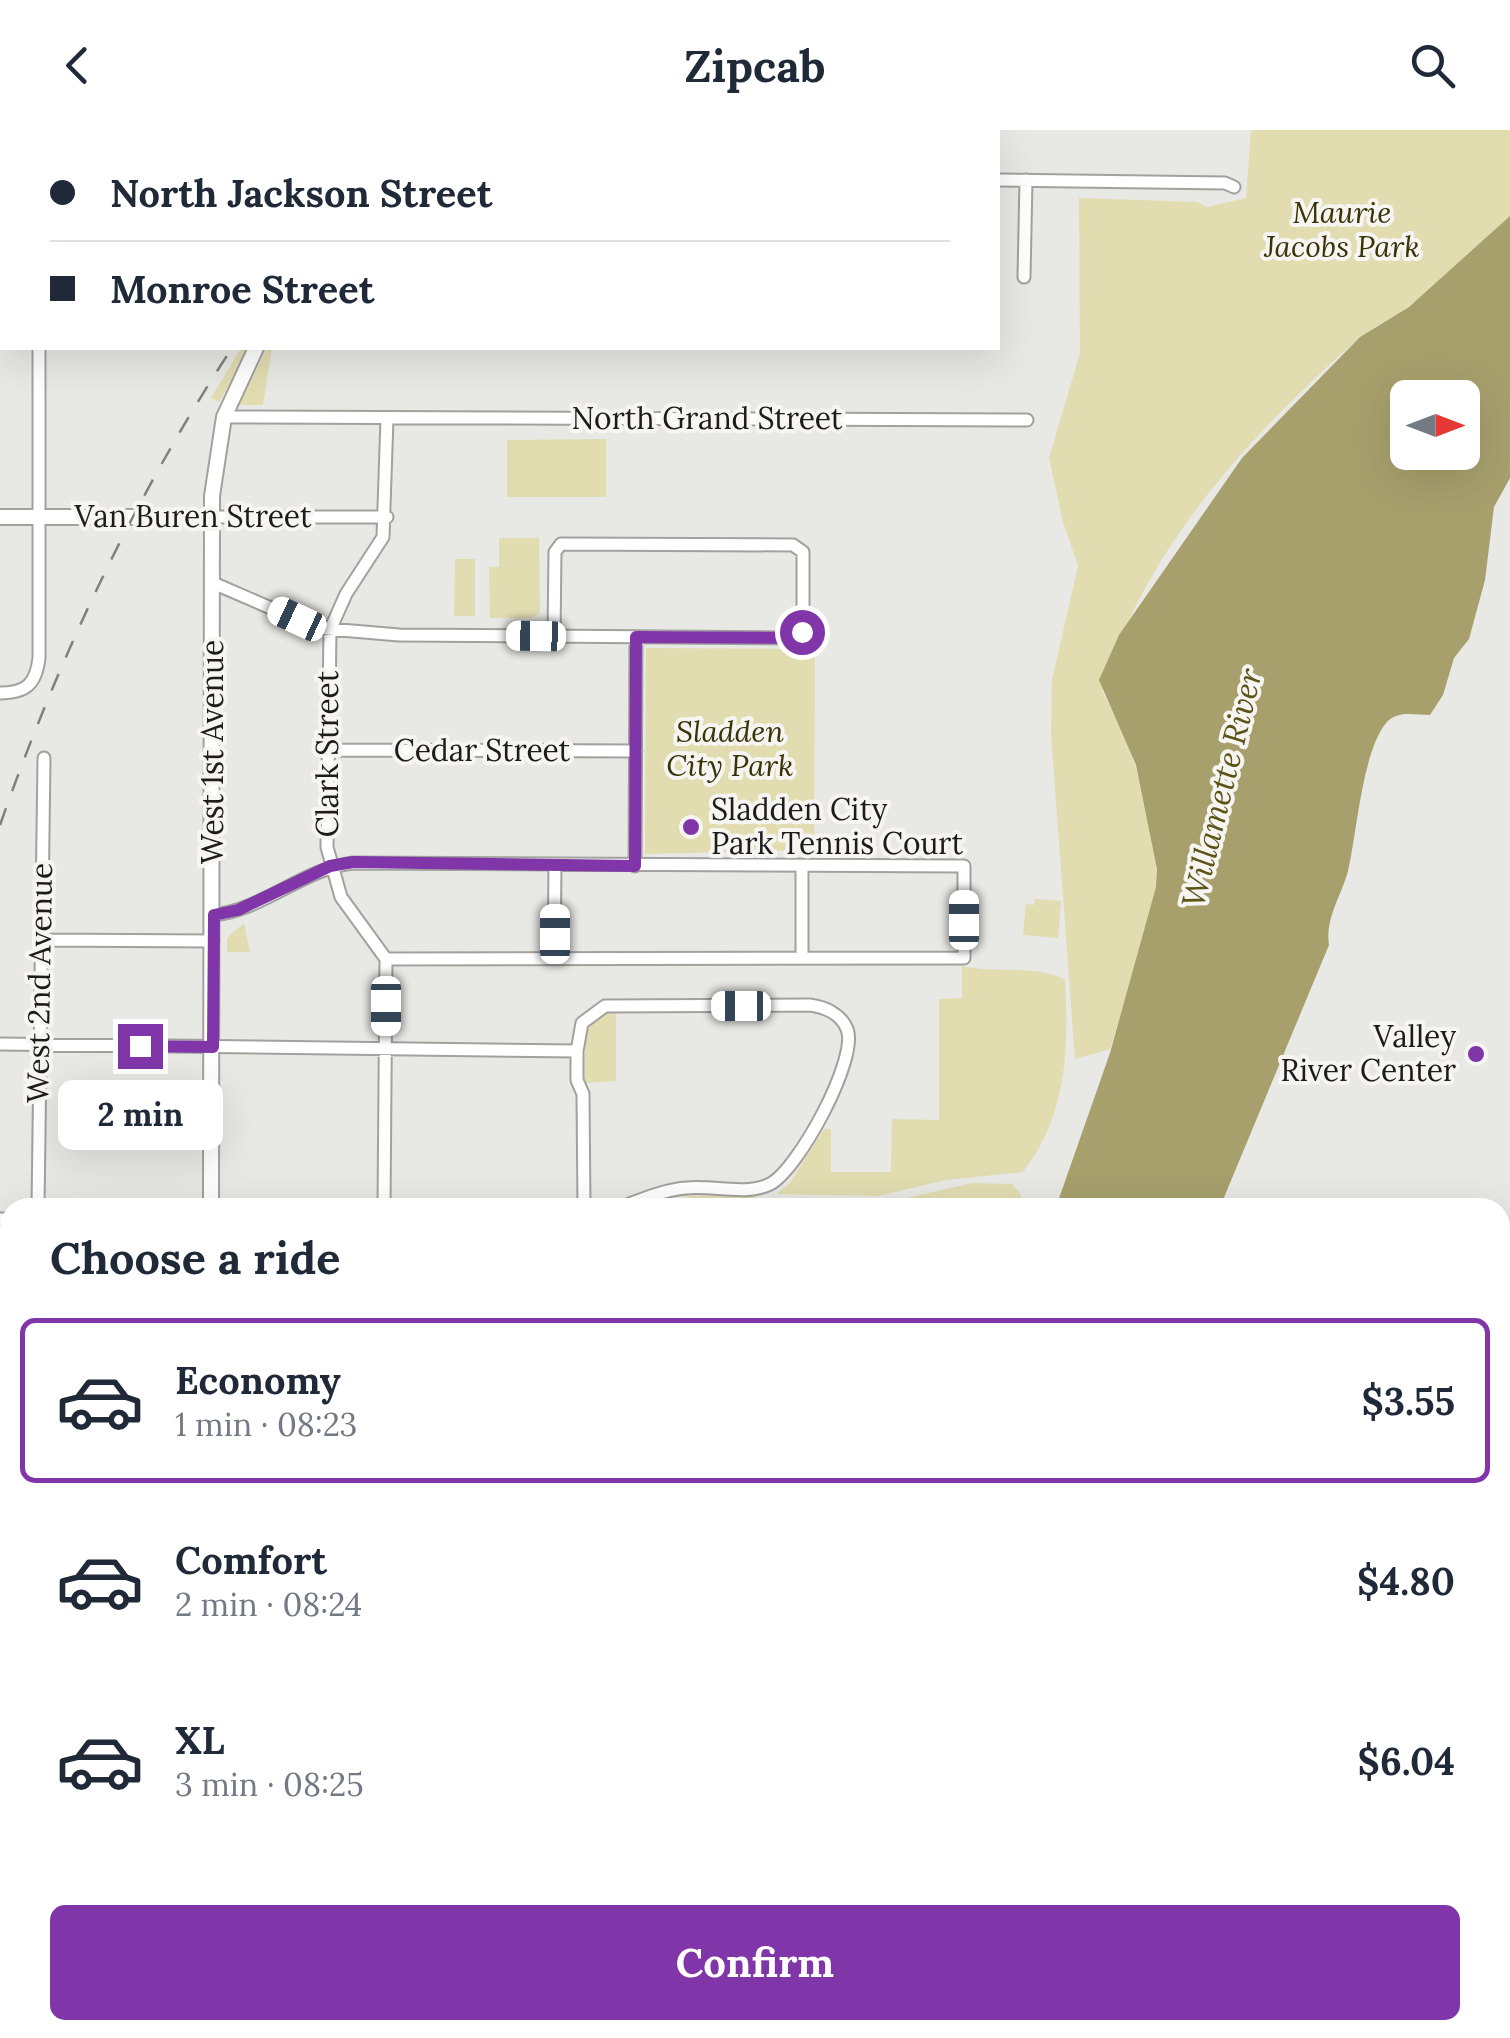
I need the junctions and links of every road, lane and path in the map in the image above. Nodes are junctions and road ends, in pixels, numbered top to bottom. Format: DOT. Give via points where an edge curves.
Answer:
graph roads {
  1 [pos="1000,180"];
  2 [pos="1026,180"];
  3 [pos="1234,187"];
  4 [pos="1024,277"];
  5 [pos="38,350"];
  6 [pos="255,350"];
  7 [pos="224,417"];
  8 [pos="387,418"];
  9 [pos="1027,420"];
  10 [pos="0,517"];
  11 [pos="38,517"];
  12 [pos="213,517"];
  13 [pos="387,517"];
  14 [pos="214,583"];
  15 [pos="330,630"];
  16 [pos="554,636"];
  17 [pos="636,637"];
  18 [pos="0,692"];
  19 [pos="328,750"];
  20 [pos="636,751"];
  21 [pos="44,758"];
  22 [pos="556,865"];
  23 [pos="330,866"];
  24 [pos="635,866"];
  25 [pos="802,866"];
  26 [pos="214,915"];
  27 [pos="44,940"];
  28 [pos="213,941"];
  29 [pos="386,958"];
  30 [pos="554,958"];
  31 [pos="802,958"];
  32 [pos="0,1044"];
  33 [pos="39,1044"];
  34 [pos="213,1047"];
  35 [pos="386,1049"];
  36 [pos="577,1051"];
  37 [pos="38,1198"];
  38 [pos="211,1198"];
  39 [pos="384,1198"];
  40 [pos="584,1198"];
  41 [pos="652,1198"];
  1 -- 2 [label="street"];
  2 -- 3 [label="street"];
  2 -- 4 [label="street"];
  5 -- 11 [label="street"];
  6 -- 7 [label="street, West 1st Avenue"];
  7 -- 8 [label="street, North Grand Street"];
  7 -- 12 [label="street, West 1st Avenue"];
  8 -- 9 [label="street, North Grand Street"];
  8 -- 13 [label="street, Clark Street"];
  10 -- 11 [label="street, Van Buren Street"];
  11 -- 12 [label="street, Van Buren Street"];
  11 -- 18 [label="street" via="39,658 26,689"];
  12 -- 13 [label="street, Van Buren Street"];
  12 -- 14 [label="street, West 1st Avenue"];
  13 -- 15 [label="street, Clark Street" via="375,555"];
  14 -- 15 [label="street"];
  14 -- 26 [label="street, West 1st Avenue"];
  15 -- 16 [label="street"];
  15 -- 19 [label="street, Clark Street"];
  16 -- 17 [label="street"];
  16 -- 17 [label="street" via="558,546 800,547 800,636"];
  17 -- 20 [label="street"];
  19 -- 20 [label="street, Cedar Street"];
  19 -- 23 [label="street, Clark Street"];
  20 -- 24 [label="street"];
  21 -- 27 [label="street, West 2nd Avenue"];
  22 -- 23 [label="street"];
  22 -- 24 [label="street"];
  22 -- 30 [label="street"];
  23 -- 26 [label="street"];
  23 -- 29 [label="street, Clark Street" via="341,897"];
  24 -- 25 [label="street"];
  25 -- 31 [label="street"];
  25 -- 31 [label="street" via="964,866 964,958"];
  26 -- 28 [label="street, West 1st Avenue"];
  27 -- 28 [label="street"];
  27 -- 33 [label="street, West 2nd Avenue"];
  28 -- 34 [label="street, West 1st Avenue"];
  29 -- 30 [label="street"];
  29 -- 35 [label="street"];
  30 -- 31 [label="street"];
  32 -- 33 [label="street"];
  33 -- 34 [label="street"];
  33 -- 37 [label="street, West 2nd Avenue"];
  34 -- 35 [label="street"];
  34 -- 38 [label="street, West 1st Avenue"];
  35 -- 36 [label="street"];
  35 -- 39 [label="street"];
  36 -- 40 [label="street"];
  36 -- 41 [label="street" via="586,1016 610,1005 814,1005 841,1020 850,1040 814,1128 773,1183 684,1188"];
}
